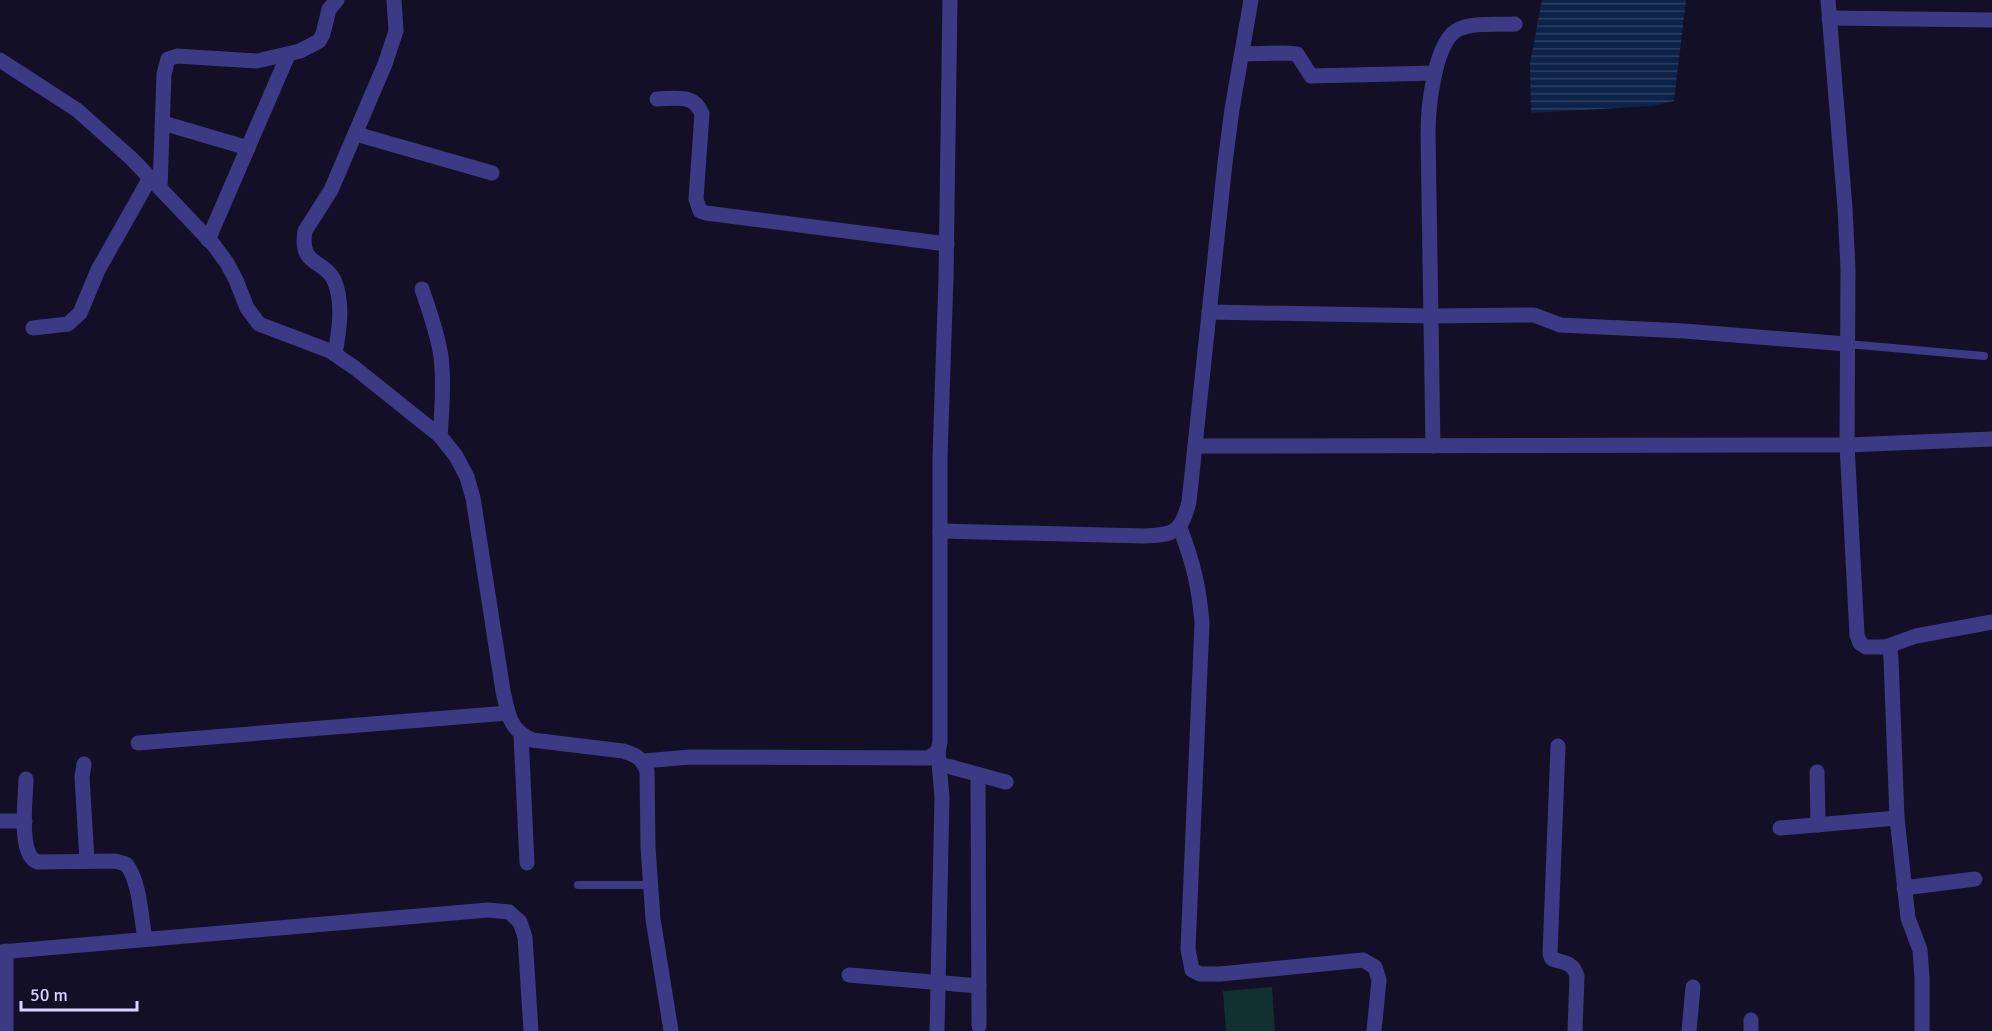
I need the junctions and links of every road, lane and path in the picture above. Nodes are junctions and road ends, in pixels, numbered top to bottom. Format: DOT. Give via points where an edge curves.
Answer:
graph roads {
  1 [pos="337,0"];
  2 [pos="394,0"];
  3 [pos="951,0"];
  4 [pos="1251,0"];
  5 [pos="1828,0"];
  6 [pos="1829,18"];
  7 [pos="1992,20"];
  8 [pos="1515,24"];
  9 [pos="288,54"];
  10 [pos="1242,54"];
  11 [pos="0,60"];
  12 [pos="1435,73"];
  13 [pos="657,99"];
  14 [pos="163,123"];
  15 [pos="356,134"];
  16 [pos="248,148"];
  17 [pos="492,173"];
  18 [pos="155,183"];
  19 [pos="208,240"];
  20 [pos="947,244"];
  21 [pos="422,289"];
  22 [pos="1209,312"];
  23 [pos="1431,316"];
  24 [pos="33,328"];
  25 [pos="1847,344"];
  26 [pos="335,354"];
  27 [pos="1984,356"];
  28 [pos="440,436"];
  29 [pos="1992,439"];
  30 [pos="1847,445"];
  31 [pos="1195,446"];
  32 [pos="1433,446"];
  33 [pos="1180,528"];
  34 [pos="940,531"];
  35 [pos="1992,622"];
  36 [pos="1885,647"];
  37 [pos="508,713"];
  38 [pos="521,735"];
  39 [pos="138,743"];
  40 [pos="1558,747"];
  41 [pos="939,758"];
  42 [pos="644,761"];
  43 [pos="84,764"];
  44 [pos="1817,772"];
  45 [pos="26,779"];
  46 [pos="978,780"];
  47 [pos="1006,782"];
  48 [pos="1897,818"];
  49 [pos="0,821"];
  50 [pos="25,821"];
  51 [pos="1818,825"];
  52 [pos="1780,828"];
  53 [pos="87,861"];
  54 [pos="527,862"];
  55 [pos="1975,879"];
  56 [pos="578,885"];
  57 [pos="650,885"];
  58 [pos="1904,888"];
  59 [pos="145,939"];
  60 [pos="3,952"];
  61 [pos="849,975"];
  62 [pos="938,982"];
  63 [pos="979,986"];
  64 [pos="1693,987"];
  65 [pos="979,1026"];
  66 [pos="6,1031"];
  67 [pos="531,1031"];
  68 [pos="671,1031"];
  69 [pos="937,1031"];
  70 [pos="1374,1031"];
  71 [pos="1575,1031"];
  72 [pos="1689,1031"];
  73 [pos="1922,1031"];
  1 -- 9 [label="street" via="329,9 319,41"];
  2 -- 15 [label="street" via="393,42"];
  3 -- 20 [label="street"];
  4 -- 10 [label="street"];
  5 -- 6 [label="street"];
  6 -- 7 [label="street"];
  6 -- 25 [label="street" via="1845,197"];
  8 -- 12 [label="street" via="1456,30 1443,49"];
  9 -- 14 [label="street" via="257,61 172,57 165,64"];
  9 -- 16 [label="street"];
  10 -- 12 [label="street" via="1297,54 1311,76"];
  10 -- 22 [label="street" via="1226,152"];
  11 -- 18 [label="street" via="76,110"];
  12 -- 23 [label="street" via="1428,109"];
  13 -- 20 [label="street" via="693,100 699,105 702,114 696,200 700,211"];
  14 -- 16 [label="street"];
  14 -- 18 [label="street"];
  15 -- 17 [label="street"];
  15 -- 26 [label="street" via="331,190 308,223 303,238 308,257 330,273 337,288 340,323"];
  16 -- 19 [label="street"];
  18 -- 19 [label="street"];
  18 -- 24 [label="street" via="98,270 80,313 68,324"];
  19 -- 26 [label="street" via="227,263 247,308 259,324"];
  20 -- 34 [label="street"];
  21 -- 28 [label="street" via="441,356"];
  22 -- 23 [label="street"];
  22 -- 31 [label="street"];
  23 -- 25 [label="street" via="1534,315 1573,326 1684,330"];
  23 -- 32 [label="street"];
  25 -- 27 [label="lane"];
  25 -- 30 [label="street"];
  26 -- 28 [label="street"];
  28 -- 37 [label="street" via="456,456 473,498"];
  29 -- 30 [label="street"];
  30 -- 32 [label="street"];
  30 -- 36 [label="street" via="1857,635 1866,647"];
  31 -- 32 [label="street"];
  31 -- 33 [label="street" via="1189,502"];
  33 -- 34 [label="street" via="1163,535 1143,536"];
  33 -- 70 [label="street" via="1194,566 1202,622 1188,949 1192,970 1220,974 1356,960 1370,963 1379,980"];
  34 -- 41 [label="street"];
  35 -- 36 [label="street" via="1916,636"];
  36 -- 48 [label="street" via="1891,658"];
  37 -- 38 [label="street"];
  37 -- 39 [label="street"];
  38 -- 42 [label="street" via="532,740 623,751"];
  38 -- 54 [label="street"];
  40 -- 71 [label="street" via="1550,954 1552,959 1575,969"];
  41 -- 42 [label="street" via="690,757"];
  41 -- 47 [label="street"];
  41 -- 62 [label="street" via="942,797"];
  42 -- 57 [label="street"];
  43 -- 53 [label="street"];
  44 -- 51 [label="street"];
  45 -- 50 [label="street"];
  46 -- 63 [label="street"];
  48 -- 51 [label="street"];
  48 -- 58 [label="street"];
  49 -- 50 [label="street"];
  50 -- 53 [label="street" via="26,849 32,860"];
  51 -- 52 [label="street"];
  53 -- 59 [label="street" via="122,862 130,868"];
  55 -- 58 [label="street"];
  56 -- 57 [label="lane"];
  57 -- 68 [label="street"];
  58 -- 73 [label="street" via="1908,918 1920,950"];
  59 -- 60 [label="street"];
  59 -- 67 [label="street" via="488,910 509,912 520,922 525,937"];
  60 -- 66 [label="street"];
  61 -- 62 [label="street"];
  62 -- 63 [label="street"];
  62 -- 69 [label="street"];
  63 -- 65 [label="street"];
  64 -- 72 [label="street"];
}
